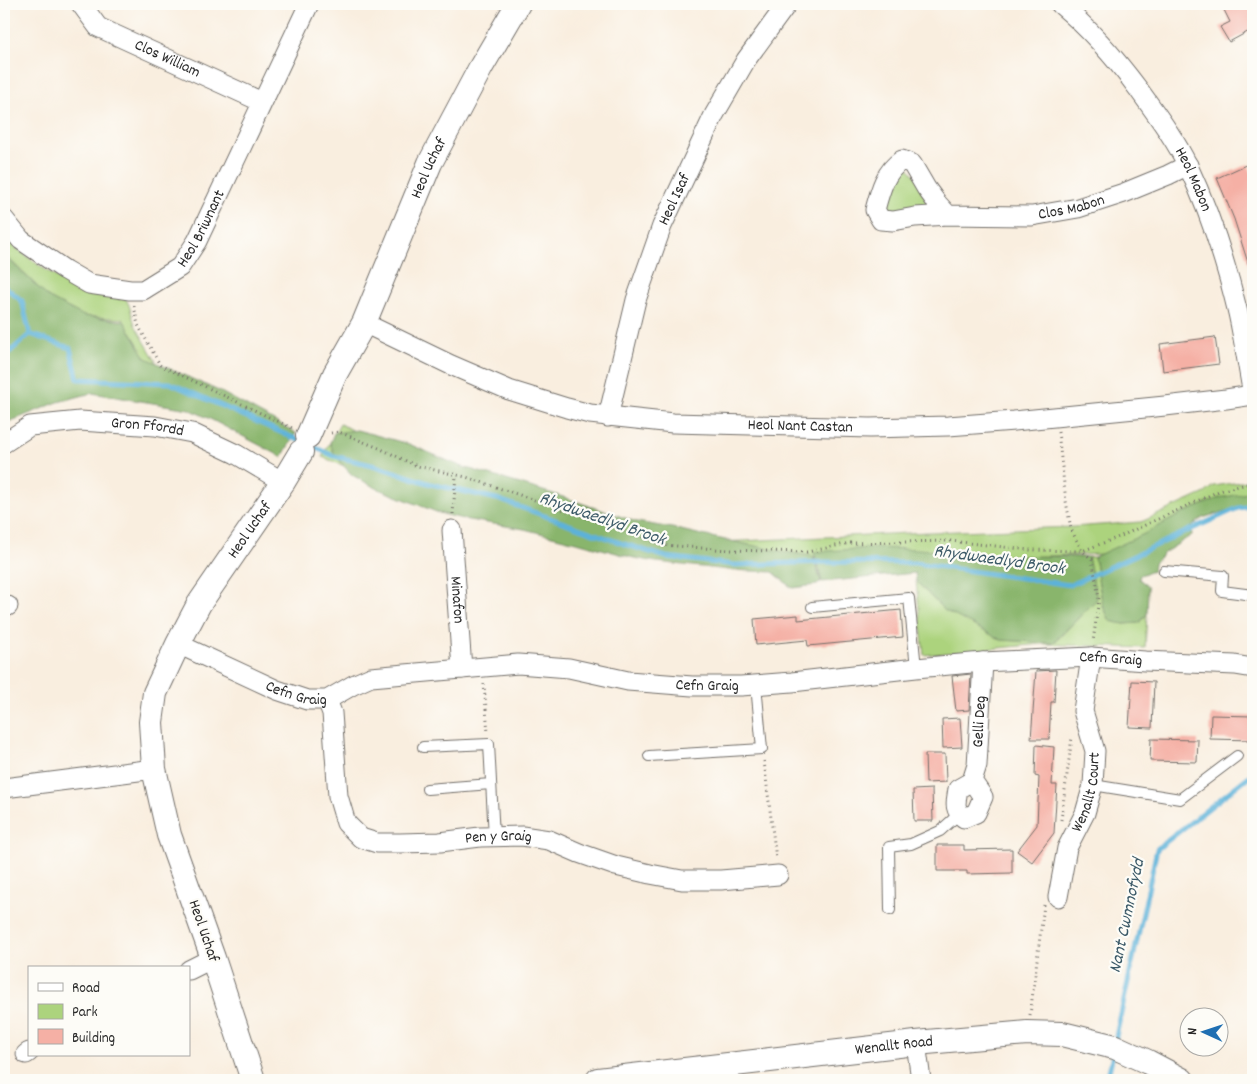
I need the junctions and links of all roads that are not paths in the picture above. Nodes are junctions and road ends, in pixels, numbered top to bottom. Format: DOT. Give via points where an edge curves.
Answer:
graph roads {
  1 [pos="81,4"];
  2 [pos="309,4"];
  3 [pos="518,4"];
  4 [pos="787,4"];
  5 [pos="1060,4"];
  6 [pos="262,102"];
  7 [pos="1188,165"];
  8 [pos="948,215"];
  9 [pos="4,219"];
  10 [pos="364,323"];
  11 [pos="1253,395"];
  12 [pos="608,417"];
  13 [pos="4,443"];
  14 [pos="283,482"];
  15 [pos="452,530"];
  16 [pos="1164,571"];
  17 [pos="1253,595"];
  18 [pos="812,607"];
  19 [pos="178,644"];
  20 [pos="1092,657"];
  21 [pos="983,662"];
  22 [pos="916,668"];
  23 [pos="1253,668"];
  24 [pos="462,669"];
  25 [pos="756,685"];
  26 [pos="327,700"];
  27 [pos="423,747"];
  28 [pos="649,756"];
  29 [pos="1237,756"];
  30 [pos="154,769"];
  31 [pos="491,784"];
  32 [pos="1093,785"];
  33 [pos="4,788"];
  34 [pos="427,789"];
  35 [pos="959,814"];
  36 [pos="494,837"];
  37 [pos="778,875"];
  38 [pos="1058,896"];
  39 [pos="890,910"];
  40 [pos="213,958"];
  41 [pos="190,970"];
  42 [pos="916,1043"];
  43 [pos="253,1080"];
  44 [pos="598,1080"];
  45 [pos="921,1080"];
  46 [pos="1182,1080"];
  1 -- 6 [label="street, Clos William" via="98,27"];
  2 -- 6 [label="street, Heol Briwnant"];
  3 -- 10 [label="street, Heol Uchaf" via="430,163"];
  4 -- 12 [label="street, Heol Isaf" via="746,60 714,115 662,226 636,300"];
  5 -- 7 [label="street, Heol Mabon" via="1077,18 1130,78"];
  6 -- 9 [label="street, Heol Briwnant" via="197,242 180,267 143,290 89,284 21,240"];
  7 -- 8 [label="street, Clos Mabon" via="1124,193 1078,208 1032,216"];
  7 -- 11 [label="street, Heol Mabon" via="1226,266"];
  10 -- 12 [label="street, Heol Nant Castan" via="509,390"];
  10 -- 14 [label="street, Heol Uchaf" via="335,374"];
  11 -- 12 [label="street, Heol Nant Castan" via="948,426 870,428 673,423"];
  13 -- 14 [label="street, Gron Ffordd" via="30,426 80,421 155,426 192,433"];
  14 -- 19 [label="street, Heol Uchaf" via="199,604"];
  15 -- 24 [label="street, Minafon"];
  16 -- 17 [label="lane" via="1223,576 1222,591"];
  18 -- 22 [label="lane" via="909,598"];
  19 -- 26 [label="street, Cefn Graig" via="277,690 306,700"];
  19 -- 30 [label="street, Heol Uchaf" via="155,693 151,722"];
  20 -- 21 [label="street, Cefn Graig"];
  20 -- 23 [label="street, Cefn Graig"];
  20 -- 32 [label="street, Wenallt Court" via="1083,711 1095,751"];
  21 -- 22 [label="street, Cefn Graig"];
  21 -- 35 [label="street, Gelli Deg" via="977,764 972,781 958,789 956,807"];
  22 -- 25 [label="street, Cefn Graig"];
  24 -- 25 [label="street, Cefn Graig" via="518,664 569,668 628,681 692,686"];
  24 -- 26 [label="street, Cefn Graig" via="371,677"];
  25 -- 28 [label="lane" via="762,749"];
  26 -- 36 [label="street, Pen y Graig" via="332,713 338,796 346,823 361,838 377,843 400,843"];
  27 -- 31 [label="lane" via="489,744"];
  29 -- 32 [label="lane" via="1180,799"];
  30 -- 33 [label="street"];
  30 -- 40 [label="street, Heol Uchaf" via="169,835"];
  31 -- 34 [label="lane"];
  31 -- 36 [label="lane"];
  32 -- 38 [label="street, Wenallt Court" via="1085,813 1067,848"];
  35 -- 39 [label="lane" via="940,831 911,844 889,847"];
  36 -- 37 [label="street, Pen y Graig" via="522,836 549,840 616,866 682,880"];
  40 -- 41 [label="street"];
  40 -- 43 [label="street, Heol Uchaf"];
  42 -- 44 [label="street, Wenallt Road"];
  42 -- 45 [label="street"];
  42 -- 46 [label="street, Wenallt Road" via="1027,1033 1062,1034 1116,1047"];
}
